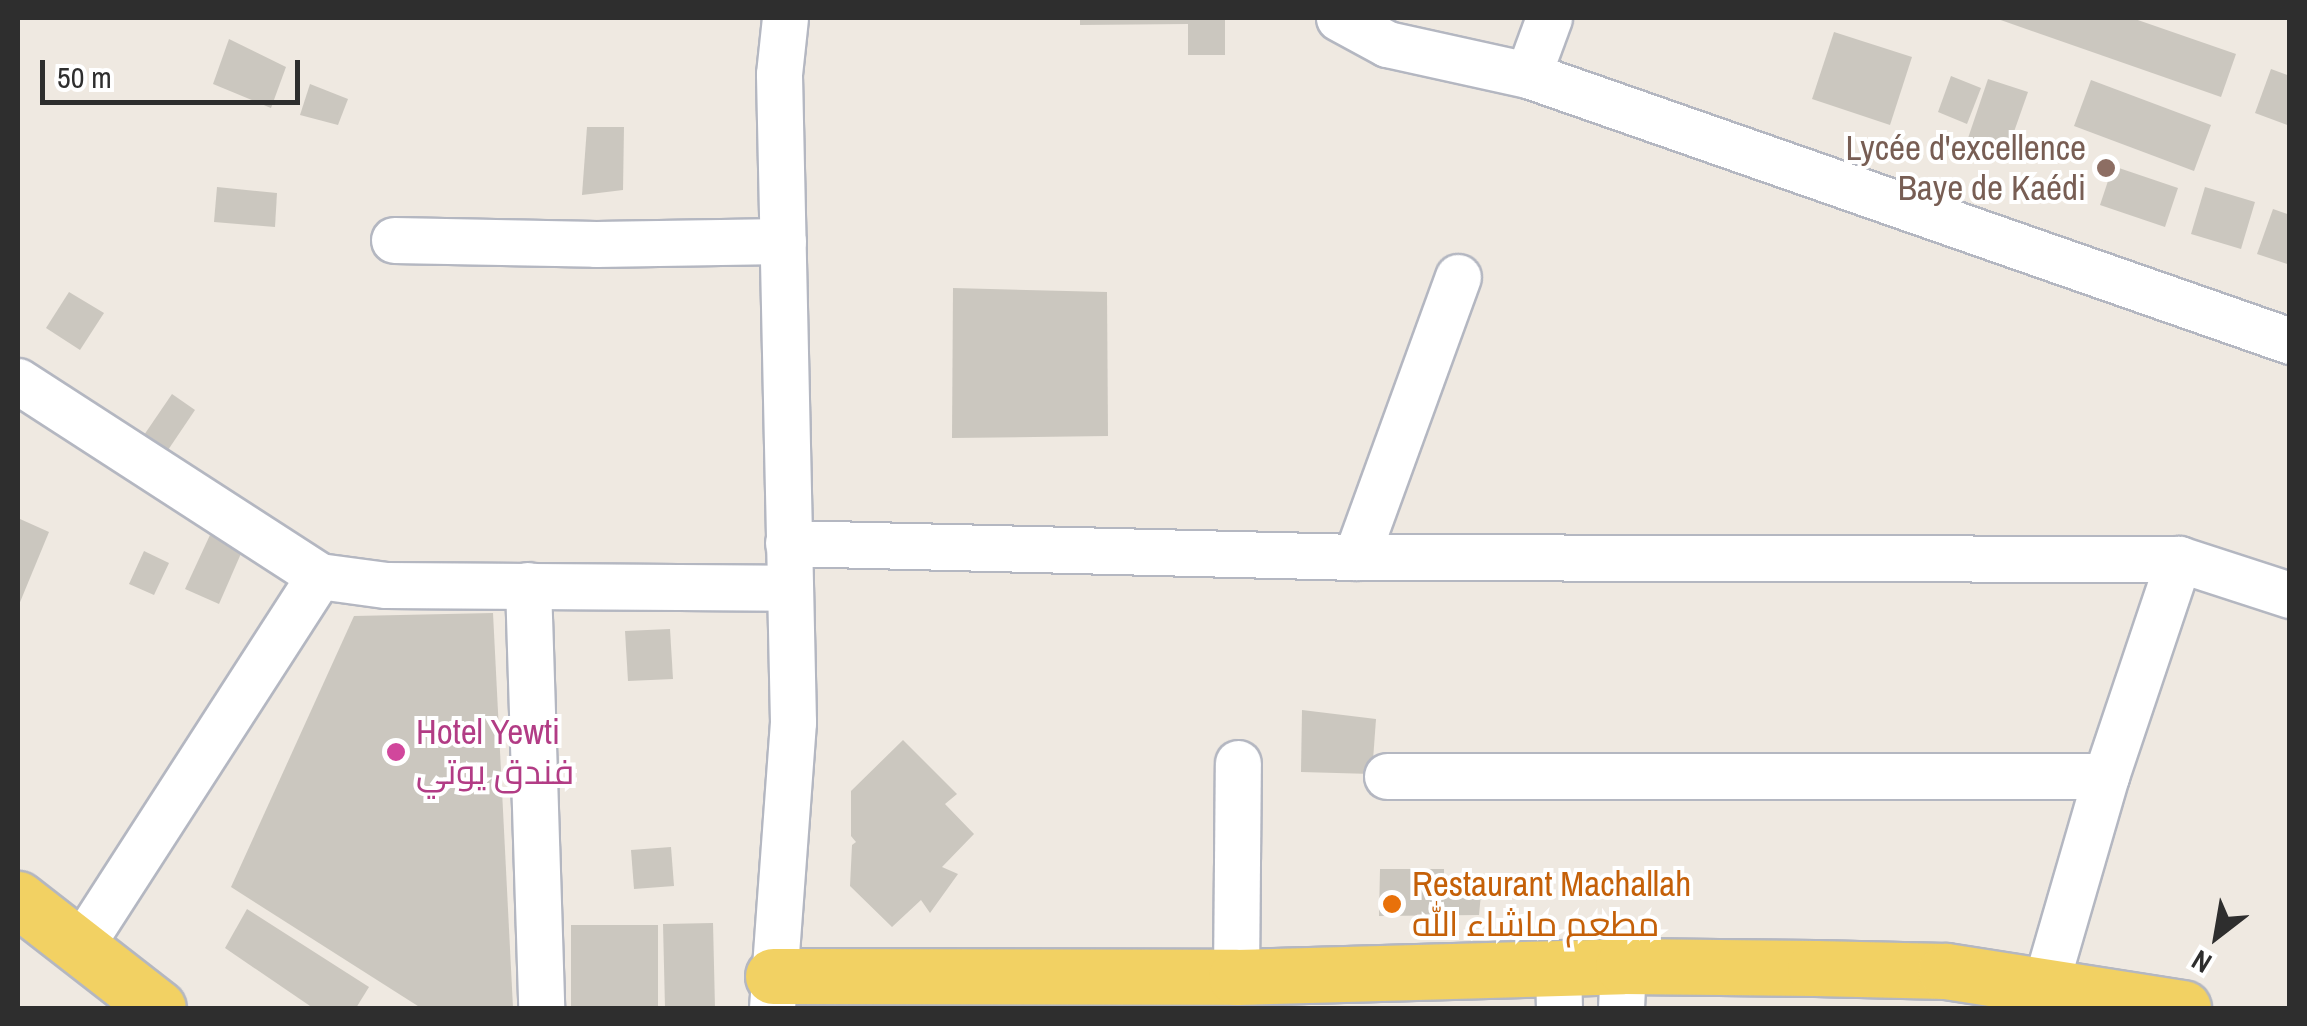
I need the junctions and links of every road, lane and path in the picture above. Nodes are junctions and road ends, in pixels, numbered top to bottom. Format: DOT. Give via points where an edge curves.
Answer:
graph roads {
  1 [pos="785,18"];
  2 [pos="1339,18"];
  3 [pos="1549,18"];
  4 [pos="1528,75"];
  5 [pos="394,240"];
  6 [pos="783,241"];
  7 [pos="1458,277"];
  8 [pos="2290,341"];
  9 [pos="18,381"];
  10 [pos="788,543"];
  11 [pos="1356,556"];
  12 [pos="2179,559"];
  13 [pos="319,576"];
  14 [pos="528,584"];
  15 [pos="788,588"];
  16 [pos="2290,595"];
  17 [pos="1238,763"];
  18 [pos="1387,776"];
  19 [pos="2106,776"];
  20 [pos="18,899"];
  21 [pos="80,947"];
  22 [pos="1236,977"];
  23 [pos="2045,986"];
  24 [pos="1622,987"];
  25 [pos="1559,988"];
  26 [pos="773,992"];
  27 [pos="158,1008"];
  28 [pos="541,1008"];
  29 [pos="2182,1008"];
  1 -- 6 [label="street" via="779,74"];
  2 -- 4 [label="street" via="1388,44"];
  3 -- 4 [label="street"];
  4 -- 8 [label="street"];
  5 -- 6 [label="street"];
  6 -- 10 [label="street"];
  7 -- 11 [label="street"];
  9 -- 13 [label="street"];
  10 -- 11 [label="street"];
  10 -- 15 [label="street"];
  11 -- 12 [label="street"];
  12 -- 16 [label="street"];
  12 -- 19 [label="street"];
  13 -- 14 [label="street" via="386,585"];
  13 -- 21 [label="street"];
  14 -- 15 [label="street"];
  14 -- 28 [label="street"];
  15 -- 26 [label="street" via="793,722"];
  17 -- 22 [label="street"];
  18 -- 19 [label="street"];
  19 -- 23 [label="street"];
  20 -- 21 [label="main road"];
  21 -- 27 [label="main road"];
  22 -- 25 [label="main road"];
  22 -- 26 [label="main road"];
  23 -- 24 [label="main road" via="1946,971"];
  23 -- 29 [label="main road"];
  24 -- 25 [label="main road"];
}
